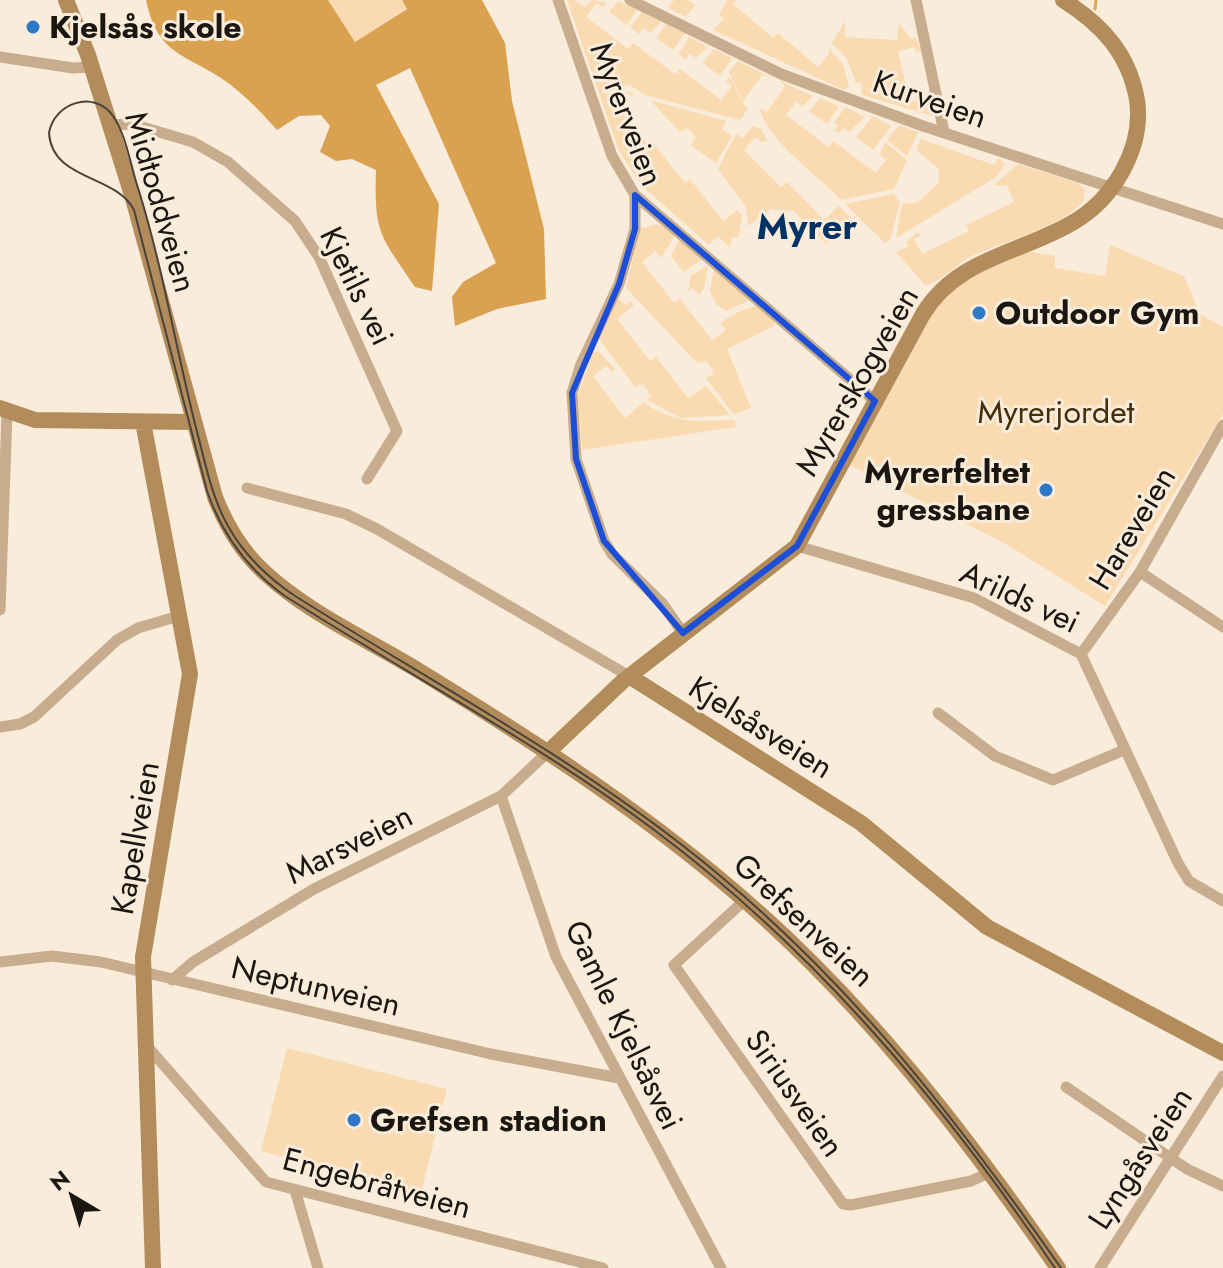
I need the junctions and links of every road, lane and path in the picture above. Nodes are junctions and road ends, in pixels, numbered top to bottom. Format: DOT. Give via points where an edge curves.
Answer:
graph roads {
  1 [pos="66,0"];
  2 [pos="558,0"];
  3 [pos="630,0"];
  4 [pos="916,0"];
  5 [pos="1063,0"];
  6 [pos="0,57"];
  7 [pos="90,67"];
  8 [pos="110,125"];
  9 [pos="944,132"];
  10 [pos="1111,186"];
  11 [pos="635,195"];
  12 [pos="1223,224"];
  13 [pos="875,401"];
  14 [pos="3,410"];
  15 [pos="143,422"];
  16 [pos="192,422"];
  17 [pos="1223,425"];
  18 [pos="367,479"];
  19 [pos="247,488"];
  20 [pos="797,546"];
  21 [pos="1140,572"];
  22 [pos="0,610"];
  23 [pos="179,616"];
  24 [pos="1223,627"];
  25 [pos="683,633"];
  26 [pos="1081,654"];
  27 [pos="629,676"];
  28 [pos="938,713"];
  29 [pos="0,727"];
  30 [pos="1124,750"];
  31 [pos="547,753"];
  32 [pos="501,796"];
  33 [pos="745,900"];
  34 [pos="1223,901"];
  35 [pos="0,962"];
  36 [pos="144,972"];
  37 [pos="172,980"];
  38 [pos="147,1046"];
  39 [pos="1223,1053"];
  40 [pos="1223,1076"];
  41 [pos="619,1078"];
  42 [pos="1066,1087"];
  43 [pos="1172,1158"];
  44 [pos="991,1172"];
  45 [pos="1223,1186"];
  46 [pos="295,1190"];
  47 [pos="153,1268"];
  48 [pos="318,1268"];
  49 [pos="603,1268"];
  50 [pos="721,1268"];
  51 [pos="1058,1268"];
  52 [pos="1100,1268"];
  1 -- 7 [label="street, Midtoddveien"];
  2 -- 11 [label="street, Myrerveien" via="612,156"];
  3 -- 9 [label="street, Kurveien" via="781,74"];
  4 -- 9 [label="street"];
  5 -- 10 [label="street, Myrerskogveien" via="1107,33 1134,86 1137,132 1126,165"];
  6 -- 7 [label="street"];
  7 -- 8 [label="street, Midtoddveien"];
  8 -- 16 [label="street, Midtoddveien"];
  8 -- 18 [label="street, Kjetils vei" via="132,124 193,142 228,162 295,221 319,257 397,431"];
  9 -- 10 [label="street, Kurveien"];
  10 -- 12 [label="street, Kurveien"];
  10 -- 13 [label="street, Myrerskogveien" via="1070,225 973,265 933,297"];
  11 -- 13 [label="street"];
  11 -- 25 [label="street, Myrerveien" via="635,229 619,284 572,393 573,444 604,541"];
  13 -- 20 [label="street, Myrerskogveien"];
  14 -- 15 [label="street" via="35,420"];
  14 -- 22 [label="street"];
  15 -- 16 [label="street"];
  15 -- 23 [label="street, Kapellveien"];
  16 -- 31 [label="street, Grefsenveien" via="192,447 209,511 249,573 314,620"];
  17 -- 21 [label="street, Hareveien"];
  19 -- 27 [label="street, Kjelsåsveien" via="346,514 377,529"];
  20 -- 25 [label="street, Myrerskogveien"];
  20 -- 26 [label="street, Arilds vei" via="974,598"];
  21 -- 24 [label="street"];
  21 -- 26 [label="street, Hareveien"];
  23 -- 29 [label="street" via="129,632 42,712"];
  23 -- 36 [label="street, Kapellveien" via="190,685"];
  25 -- 27 [label="street, Myrerskogveien"];
  26 -- 30 [label="street, Arilds vei"];
  27 -- 31 [label="street, Myrerskogveien"];
  27 -- 39 [label="street, Kjelsåsveien" via="861,823 987,927"];
  28 -- 30 [label="street" via="995,756 1053,780"];
  30 -- 34 [label="street, Arilds vei" via="1189,881"];
  31 -- 32 [label="street, Marsveien"];
  31 -- 33 [label="street, Grefsenveien" via="640,816"];
  32 -- 37 [label="street, Marsveien" via="314,889"];
  32 -- 41 [label="street, Gamle Kjelsåsvei" via="556,957"];
  33 -- 44 [label="street, Grefsenveien" via="865,1017"];
  33 -- 44 [label="street, Siriusveien" via="674,965 843,1204 971,1181"];
  35 -- 36 [label="street, Neptunveien" via="52,956"];
  36 -- 37 [label="street, Neptunveien"];
  36 -- 38 [label="street, Kapellveien"];
  37 -- 41 [label="street, Neptunveien"];
  38 -- 46 [label="street, Engebråtveien" via="256,1173 266,1182"];
  38 -- 47 [label="street, Kapellveien"];
  40 -- 43 [label="street, Lyngåsveien"];
  41 -- 50 [label="street, Gamle Kjelsåsvei"];
  42 -- 43 [label="street"];
  43 -- 45 [label="street"];
  43 -- 52 [label="street, Lyngåsveien"];
  44 -- 51 [label="street, Grefsenveien"];
  46 -- 48 [label="street"];
  46 -- 49 [label="street, Engebråtveien"];
}
